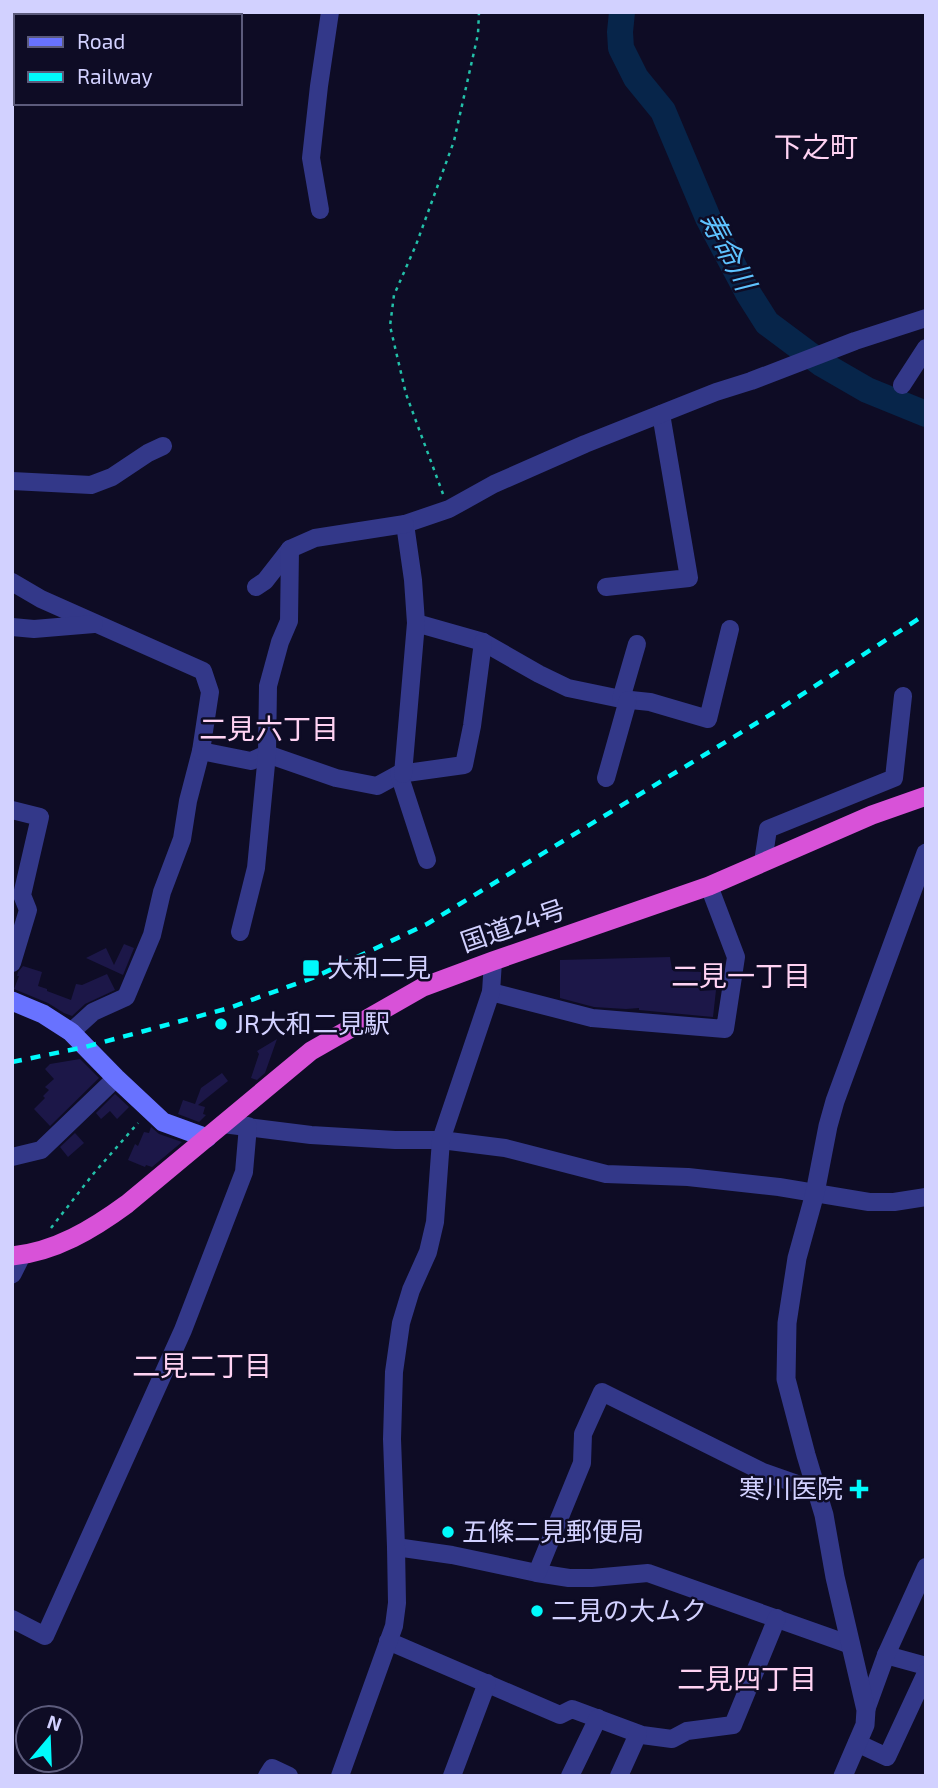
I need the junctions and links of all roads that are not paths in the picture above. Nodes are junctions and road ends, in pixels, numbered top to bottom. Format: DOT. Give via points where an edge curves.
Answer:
graph roads {
  1 [pos="330,12"];
  2 [pos="320,210"];
  3 [pos="926,318"];
  4 [pos="923,357"];
  5 [pos="902,385"];
  6 [pos="661,414"];
  7 [pos="163,446"];
  8 [pos="12,481"];
  9 [pos="405,524"];
  10 [pos="290,549"];
  11 [pos="12,582"];
  12 [pos="256,587"];
  13 [pos="606,587"];
  14 [pos="416,623"];
  15 [pos="97,624"];
  16 [pos="12,627"];
  17 [pos="730,629"];
  18 [pos="483,642"];
  19 [pos="637,644"];
  20 [pos="903,696"];
  21 [pos="625,699"];
  22 [pos="201,751"];
  23 [pos="267,754"];
  24 [pos="401,774"];
  25 [pos="606,778"];
  26 [pos="926,796"];
  27 [pos="12,810"];
  28 [pos="926,853"];
  29 [pos="427,860"];
  30 [pos="763,862"];
  31 [pos="709,886"];
  32 [pos="240,932"];
  33 [pos="493,961"];
  34 [pos="12,963"];
  35 [pos="491,992"];
  36 [pos="12,1002"];
  37 [pos="71,1032"];
  38 [pos="116,1078"];
  39 [pos="223,1124"];
  40 [pos="248,1126"];
  41 [pos="207,1138"];
  42 [pos="441,1140"];
  43 [pos="12,1157"];
  44 [pos="815,1193"];
  45 [pos="924,1203"];
  46 [pos="16,1256"];
  47 [pos="12,1274"];
  48 [pos="817,1492"];
  49 [pos="396,1547"];
  50 [pos="926,1567"];
  51 [pos="537,1573"];
  52 [pos="777,1618"];
  53 [pos="12,1619"];
  54 [pos="388,1641"];
  55 [pos="851,1645"];
  56 [pos="886,1654"];
  57 [pos="926,1667"];
  58 [pos="926,1673"];
  59 [pos="487,1683"];
  60 [pos="866,1710"];
  61 [pos="597,1718"];
  62 [pos="638,1734"];
  63 [pos="858,1743"];
  64 [pos="267,1776"];
  65 [pos="289,1776"];
  66 [pos="340,1776"];
  67 [pos="452,1776"];
  68 [pos="570,1776"];
  69 [pos="619,1776"];
  70 [pos="843,1776"];
  1 -- 2 [label="street" via="311,158"];
  3 -- 6 [label="street"];
  4 -- 5 [label="street"];
  6 -- 9 [label="street" via="494,484 449,509"];
  6 -- 13 [label="street" via="689,579"];
  7 -- 8 [label="street" via="91,485"];
  9 -- 10 [label="street" via="316,538"];
  9 -- 14 [label="street"];
  10 -- 12 [label="street"];
  10 -- 23 [label="street" via="289,621 268,686"];
  11 -- 15 [label="street"];
  14 -- 18 [label="street"];
  14 -- 24 [label="street"];
  15 -- 16 [label="street"];
  15 -- 22 [label="street" via="203,671 209,692"];
  17 -- 21 [label="street" via="708,719"];
  18 -- 21 [label="street" via="568,688"];
  18 -- 24 [label="street" via="464,765"];
  19 -- 21 [label="street"];
  20 -- 30 [label="street" via="894,778 768,829"];
  21 -- 25 [label="street"];
  22 -- 23 [label="street" via="251,761"];
  22 -- 37 [label="street" via="182,839 152,935 126,997 93,1012"];
  23 -- 24 [label="street" via="336,778 377,786"];
  23 -- 32 [label="street" via="256,868"];
  24 -- 29 [label="street"];
  26 -- 30 [label="highway, 国道24号"];
  27 -- 34 [label="street" via="40,817 22,895 28,910"];
  28 -- 44 [label="street" via="835,1101"];
  30 -- 31 [label="highway, 国道24号"];
  31 -- 33 [label="highway, 国道24号"];
  31 -- 35 [label="street" via="736,957 725,1029 592,1018"];
  33 -- 35 [label="street"];
  33 -- 39 [label="highway, 国道24号" via="423,987 311,1051"];
  35 -- 42 [label="street"];
  36 -- 37 [label="main road"];
  37 -- 38 [label="main road"];
  38 -- 41 [label="main road" via="163,1122"];
  38 -- 43 [label="street" via="41,1150"];
  39 -- 40 [label="street"];
  39 -- 41 [label="highway, 国道24号"];
  40 -- 42 [label="street" via="311,1135"];
  40 -- 53 [label="street" via="244,1172 183,1330 44,1636"];
  41 -- 46 [label="highway, 国道24号" via="96,1226 63,1243"];
  42 -- 44 [label="street" via="505,1148 606,1174 688,1177"];
  42 -- 49 [label="street" via="435,1222 401,1323 394,1372 391,1439"];
  44 -- 45 [label="street" via="869,1202"];
  44 -- 48 [label="street" via="797,1258 787,1323 786,1379"];
  46 -- 47 [label="street"];
  48 -- 51 [label="street" via="763,1472 602,1392 583,1434 582,1463"];
  48 -- 55 [label="street"];
  49 -- 51 [label="street"];
  49 -- 54 [label="street" via="397,1602"];
  50 -- 56 [label="street"];
  51 -- 52 [label="street" via="569,1578 648,1573"];
  52 -- 55 [label="street"];
  52 -- 62 [label="street" via="733,1726 687,1731 672,1739"];
  54 -- 59 [label="street"];
  54 -- 66 [label="street"];
  55 -- 60 [label="street"];
  56 -- 57 [label="street"];
  56 -- 60 [label="street"];
  58 -- 63 [label="street" via="887,1757"];
  59 -- 61 [label="street" via="560,1715 572,1709"];
  59 -- 67 [label="street"];
  60 -- 63 [label="street"];
  61 -- 62 [label="street"];
  61 -- 68 [label="street"];
  62 -- 69 [label="street"];
  63 -- 70 [label="street"];
  64 -- 65 [label="street" via="272,1768"];
}
